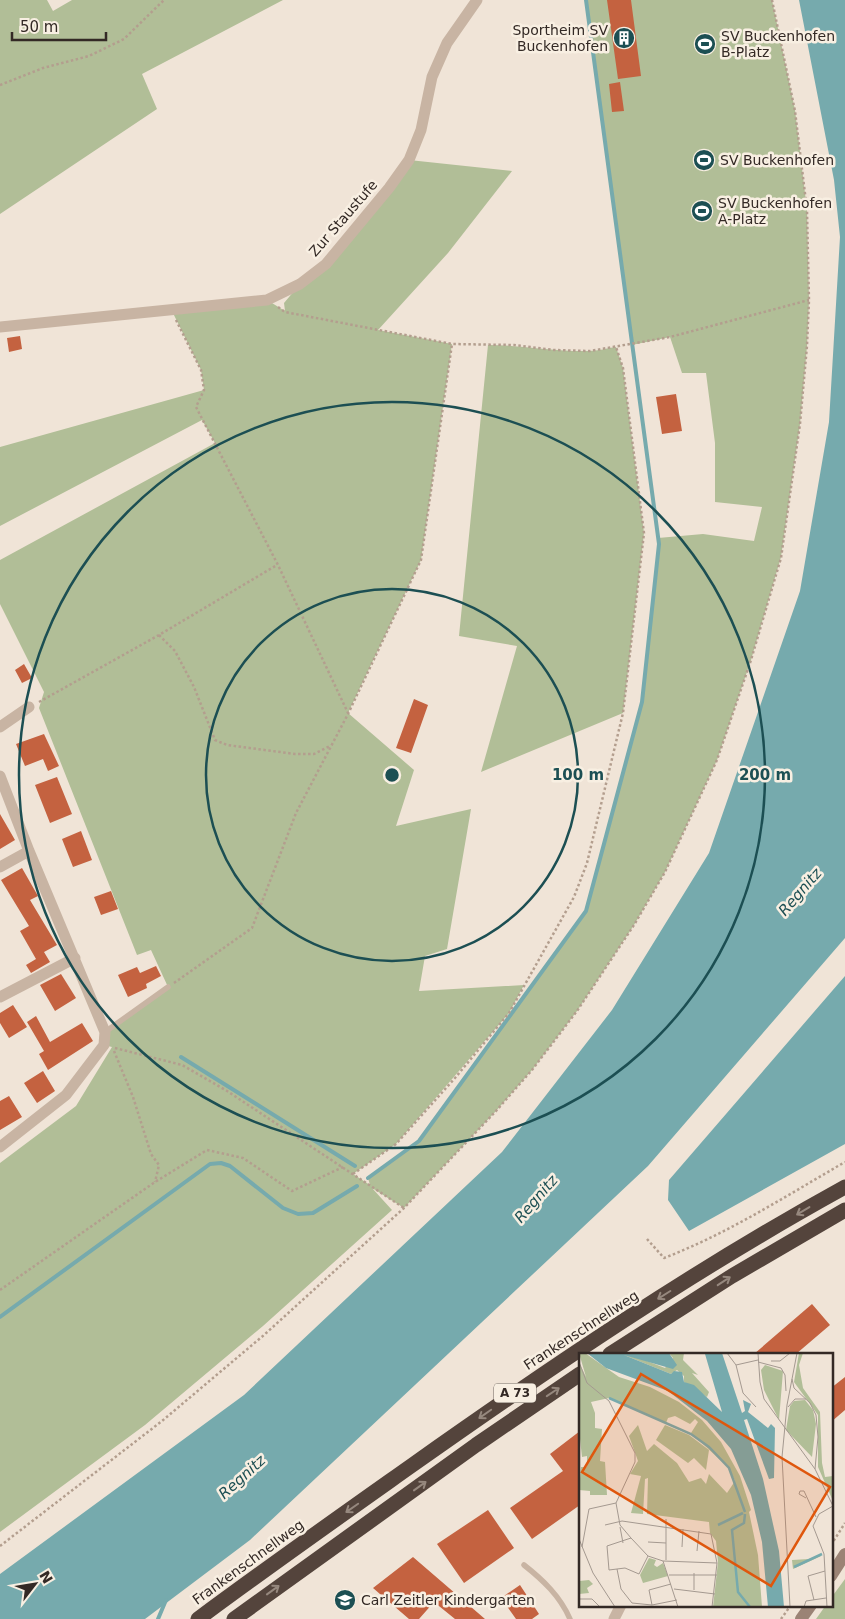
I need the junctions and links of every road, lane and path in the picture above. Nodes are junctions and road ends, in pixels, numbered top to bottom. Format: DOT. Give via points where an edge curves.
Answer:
graph roads {
  1 [pos="164,0"];
  2 [pos="477,0"];
  3 [pos="772,0"];
  4 [pos="0,86"];
  5 [pos="267,300"];
  6 [pos="809,300"];
  7 [pos="171,310"];
  8 [pos="0,327"];
  9 [pos="452,344"];
  10 [pos="616,347"];
  11 [pos="278,565"];
  12 [pos="159,635"];
  13 [pos="29,707"];
  14 [pos="348,714"];
  15 [pos="0,727"];
  16 [pos="332,745"];
  17 [pos="0,776"];
  18 [pos="29,851"];
  19 [pos="0,866"];
  20 [pos="75,958"];
  21 [pos="168,988"];
  22 [pos="0,997"];
  23 [pos="105,1032"];
  24 [pos="0,1147"];
  25 [pos="845,1162"];
  26 [pos="343,1167"];
  27 [pos="353,1174"];
  28 [pos="155,1182"];
  29 [pos="845,1187"];
  30 [pos="404,1208"];
  31 [pos="845,1210"];
  32 [pos="647,1239"];
  33 [pos="0,1290"];
  34 [pos="612,1353"];
  35 [pos="579,1375"];
  36 [pos="845,1523"];
  37 [pos="832,1543"];
  38 [pos="0,1546"];
  39 [pos="845,1554"];
  40 [pos="524,1565"];
  41 [pos="832,1574"];
  42 [pos="620,1606"];
  43 [pos="790,1606"];
  44 [pos="810,1606"];
  45 [pos="198,1619"];
  46 [pos="234,1619"];
  47 [pos="570,1619"];
  48 [pos="614,1619"];
  49 [pos="781,1619"];
  50 [pos="801,1619"];
  1 -- 4 [label="path" via="124,39 89,56 43,68"];
  2 -- 5 [label="street, Zur Staustufe" via="447,43 432,77 421,130 409,160 326,264 300,284"];
  3 -- 6 [label="path" via="795,110 807,210"];
  5 -- 7 [label="street, Zur Staustufe"];
  5 -- 9 [label="path" via="285,312"];
  6 -- 10 [label="path" via="670,337"];
  6 -- 30 [label="path" via="800,424 781,558 717,760 665,872 577,1011 496,1111"];
  7 -- 8 [label="street, Zur Staustufe"];
  7 -- 11 [label="path" via="201,370 204,390 196,407"];
  9 -- 10 [label="path" via="590,351"];
  9 -- 14 [label="path" via="421,560"];
  10 -- 27 [label="path" via="623,368 644,533 623,713 588,863 574,897 509,1013 396,1144"];
  11 -- 12 [label="path"];
  11 -- 14 [label="path"];
  12 -- 13 [label="path"];
  12 -- 16 [label="path" via="175,651 194,686 215,740 227,745 295,754 314,754"];
  13 -- 15 [label="street"];
  14 -- 16 [label="path"];
  16 -- 21 [label="path" via="296,813 252,928"];
  17 -- 18 [label="street"];
  18 -- 19 [label="street"];
  18 -- 20 [label="street"];
  20 -- 22 [label="street"];
  20 -- 23 [label="street"];
  21 -- 23 [label="lane"];
  23 -- 24 [label="street" via="104,1045 66,1095"];
  25 -- 32 [label="path" via="680,1252 664,1258"];
  26 -- 27 [label="path"];
  26 -- 28 [label="path" via="292,1191 243,1158 207,1150"];
  26 -- 28 [label="path" via="182,1065 112,1047 133,1097 151,1154 159,1165"];
  27 -- 30 [label="path"];
  28 -- 33 [label="path"];
  29 -- 45 [label="highway, Frankenschnellweg / A 73, one-way" via="721,1259 584,1345"];
  30 -- 38 [label="path" via="264,1335 162,1421"];
  34 -- 31 [label="highway, one-way" via="732,1276"];
  46 -- 35 [label="highway, A 73, one-way"];
  36 -- 37 [label="path"];
  39 -- 41 [label="main road"];
  40 -- 47 [label="lane" via="545,1581"];
  42 -- 48 [label="street"];
  43 -- 49 [label="path"];
  44 -- 50 [label="main road"];
}
